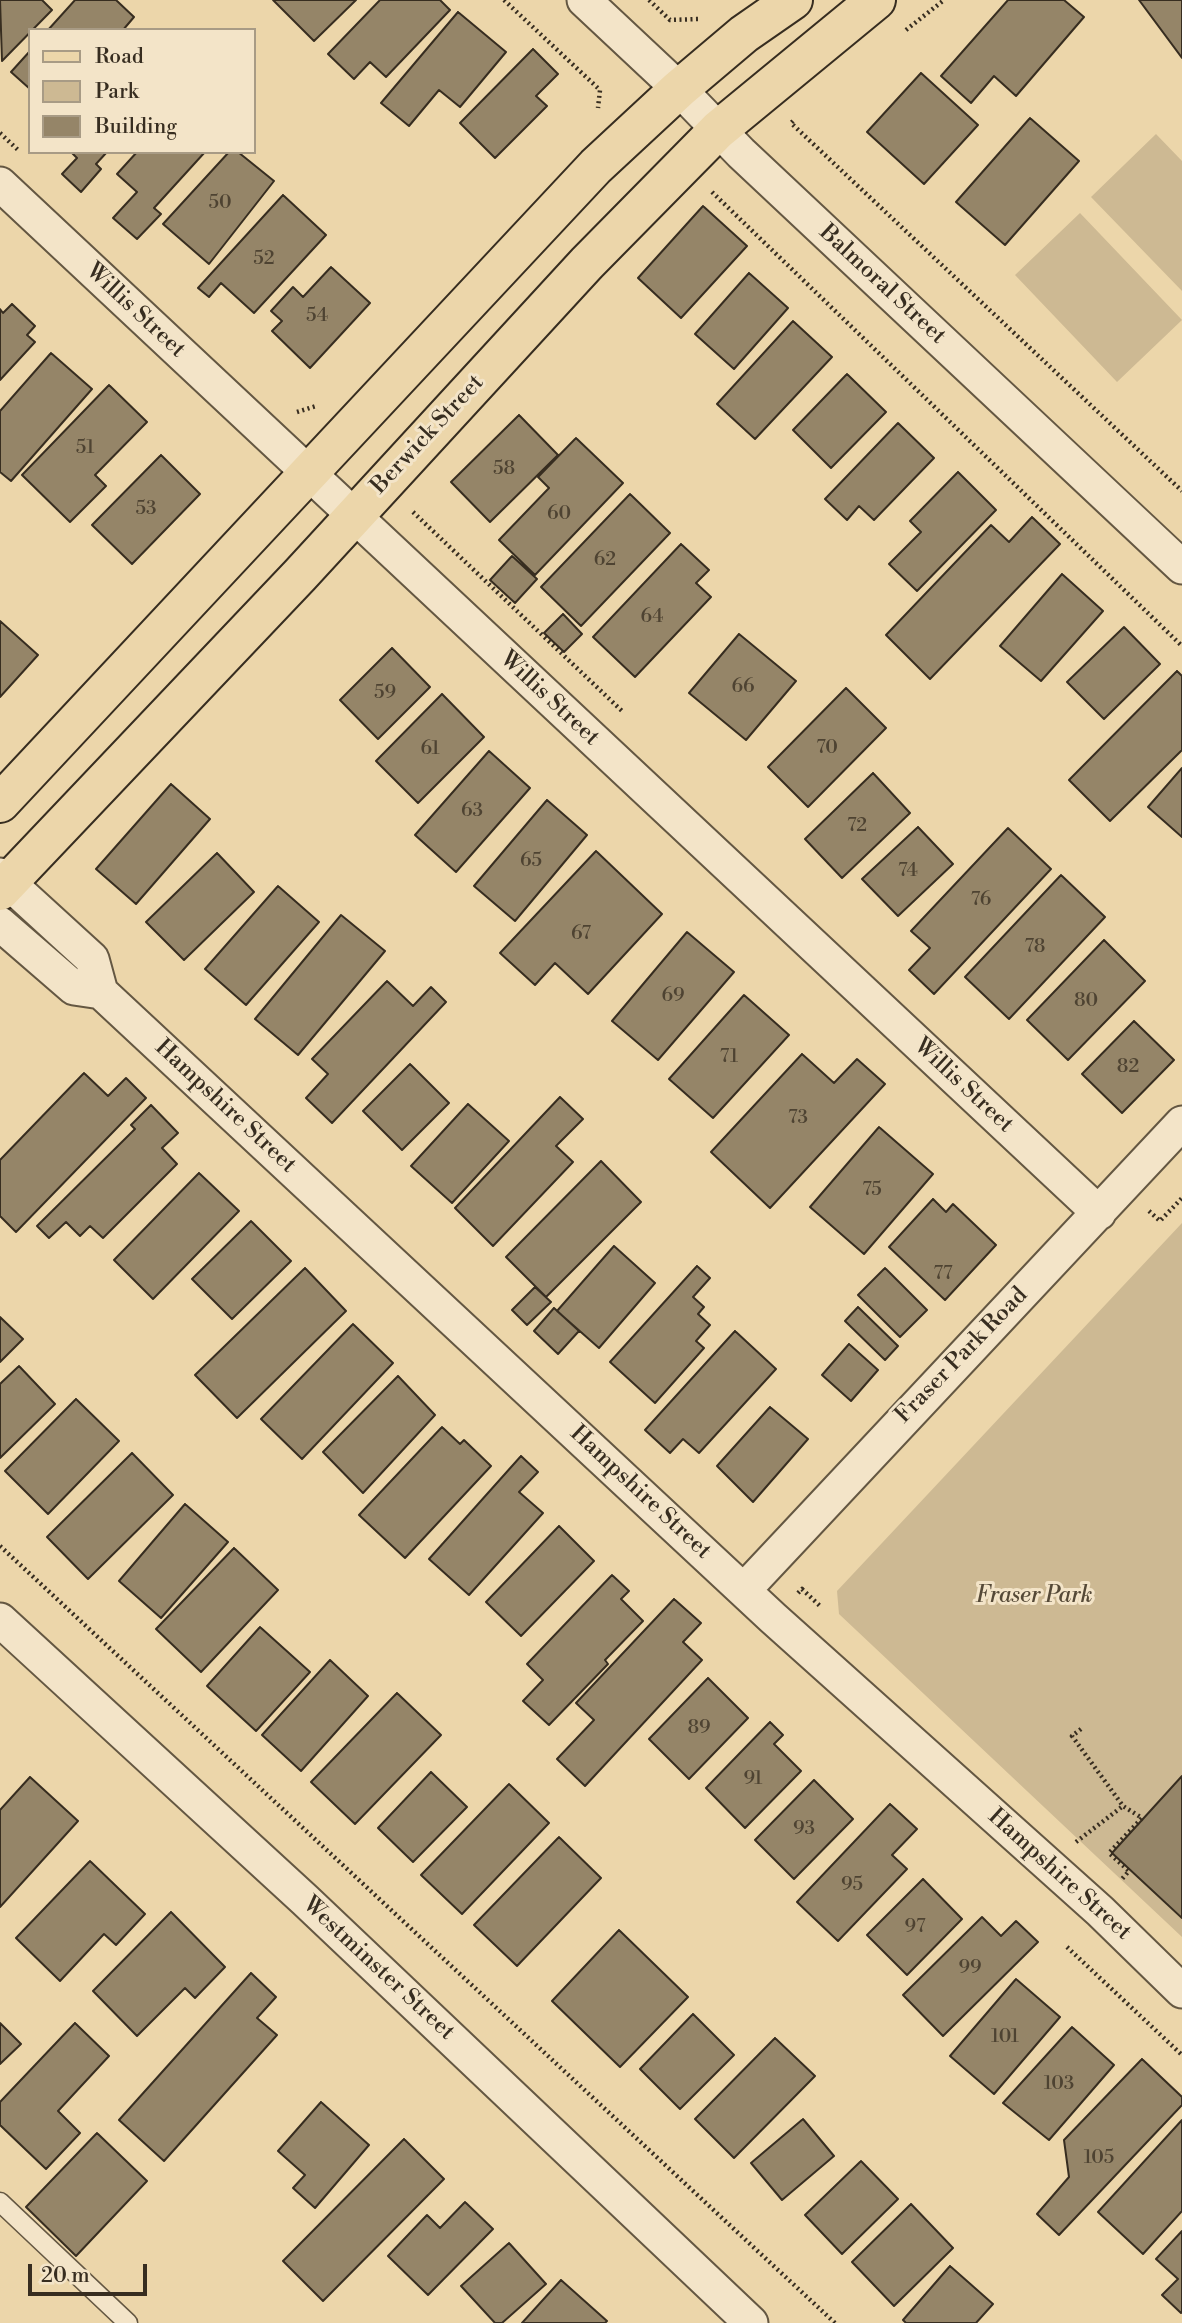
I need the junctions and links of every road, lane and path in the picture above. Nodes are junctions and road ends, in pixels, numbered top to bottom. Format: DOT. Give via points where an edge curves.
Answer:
graph roads {
  1 [pos="504,0"];
  2 [pos="584,0"];
  3 [pos="649,0"];
  4 [pos="793,0"];
  5 [pos="876,0"];
  6 [pos="706,18"];
  7 [pos="679,89"];
  8 [pos="597,117"];
  9 [pos="791,123"];
  10 [pos="718,130"];
  11 [pos="0,184"];
  12 [pos="708,188"];
  13 [pos="308,474"];
  14 [pos="1182,491"];
  15 [pos="352,516"];
  16 [pos="1182,567"];
  17 [pos="1182,646"];
  18 [pos="0,803"];
  19 [pos="3,883"];
  20 [pos="0,924"];
  21 [pos="102,992"];
  22 [pos="1182,1123"];
  23 [pos="1098,1213"];
  24 [pos="0,1545"];
  25 [pos="744,1590"];
  26 [pos="0,1620"];
  27 [pos="1081,1729"];
  28 [pos="1123,1806"];
  29 [pos="1073,1845"];
  30 [pos="1122,1879"];
  31 [pos="1067,1947"];
  32 [pos="1182,1991"];
  33 [pos="1182,2055"];
  34 [pos="0,2202"];
  35 [pos="128,2323"];
  36 [pos="751,2323"];
  37 [pos="835,2323"];
  1 -- 8 [label="path" via="600,90"];
  2 -- 7 [label="street, Balmoral Street"];
  3 -- 6 [label="path" via="670,20"];
  4 -- 7 [label="main road"];
  5 -- 10 [label="main road, Berwick Street"];
  7 -- 10 [label="street, Balmoral Street"];
  7 -- 13 [label="main road" via="587,175"];
  9 -- 14 [label="path"];
  10 -- 15 [label="main road, Berwick Street" via="587,263"];
  10 -- 16 [label="street, Balmoral Street"];
  11 -- 13 [label="street, Willis Street"];
  12 -- 17 [label="path"];
  13 -- 15 [label="street, Willis Street"];
  13 -- 18 [label="main road"];
  15 -- 19 [label="main road, Berwick Street"];
  15 -- 23 [label="street, Willis Street"];
  19 -- 21 [label="street" via="92,958"];
  20 -- 21 [label="street, Hampshire Street" via="74,988"];
  21 -- 25 [label="street, Hampshire Street"];
  22 -- 23 [label="street, Fraser Park Road"];
  23 -- 25 [label="street, Fraser Park Road"];
  24 -- 37 [label="path"];
  25 -- 32 [label="street, Hampshire Street" via="1100,1911"];
  26 -- 36 [label="street, Westminster Street" via="305,1900"];
  27 -- 28 [label="path" via="1072,1736"];
  28 -- 29 [label="path"];
  28 -- 30 [label="path" via="1142,1818 1109,1853 1129,1871"];
  31 -- 33 [label="path"];
  34 -- 35 [label="lane"];
}
